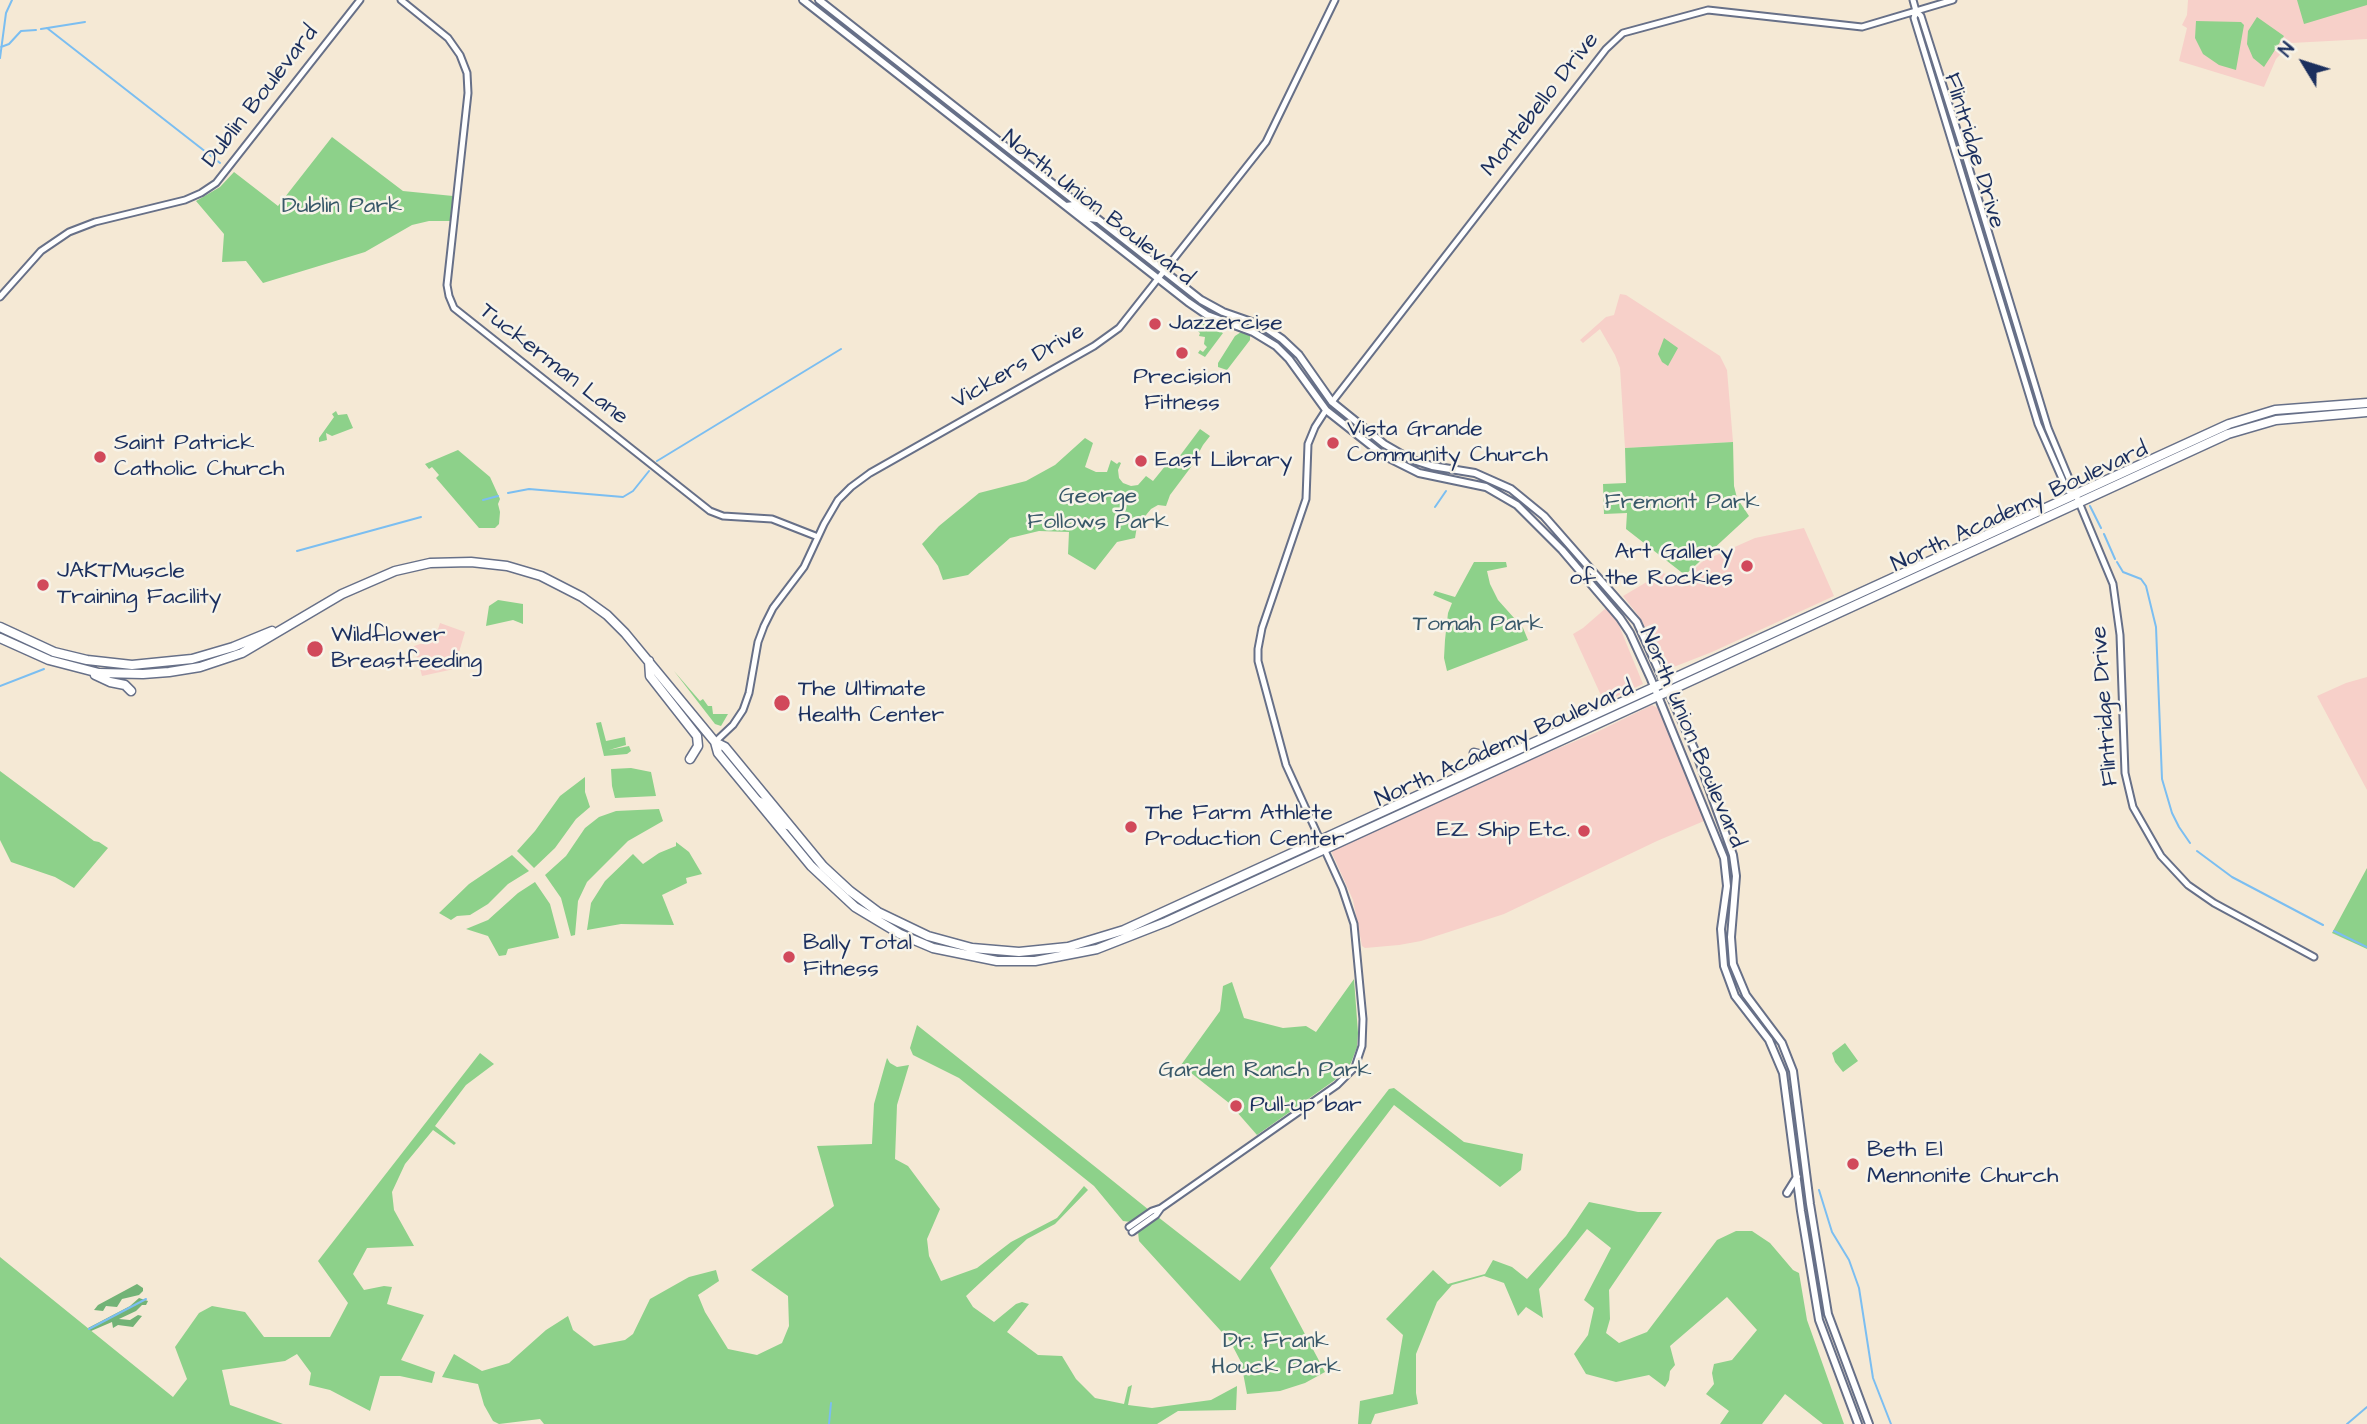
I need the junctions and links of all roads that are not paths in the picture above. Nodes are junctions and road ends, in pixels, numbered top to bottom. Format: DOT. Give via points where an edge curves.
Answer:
graph roads {
  1 [pos="360,0"];
  2 [pos="401,0"];
  3 [pos="803,0"];
  4 [pos="819,0"];
  5 [pos="1335,0"];
  6 [pos="1913,0"];
  7 [pos="1954,0"];
  8 [pos="1916,11"];
  9 [pos="1066,206"];
  10 [pos="1099,219"];
  11 [pos="1165,271"];
  12 [pos="1158,279"];
  13 [pos="0,297"];
  14 [pos="1231,325"];
  15 [pos="1263,326"];
  16 [pos="1332,402"];
  17 [pos="2367,403"];
  18 [pos="1326,410"];
  19 [pos="2367,412"];
  20 [pos="2076,499"];
  21 [pos="818,537"];
  22 [pos="287,625"];
  23 [pos="0,627"];
  24 [pos="0,638"];
  25 [pos="649,661"];
  26 [pos="148,664"];
  27 [pos="69,666"];
  28 [pos="144,674"];
  29 [pos="1666,681"];
  30 [pos="1654,686"];
  31 [pos="131,691"];
  32 [pos="1671,691"];
  33 [pos="1659,696"];
  34 [pos="715,742"];
  35 [pos="690,759"];
  36 [pos="756,799"];
  37 [pos="791,827"];
  38 [pos="1322,844"];
  39 [pos="833,889"];
  40 [pos="895,921"];
  41 [pos="2314,957"];
  42 [pos="1797,1175"];
  43 [pos="1800,1193"];
  44 [pos="1787,1194"];
  45 [pos="1810,1204"];
  46 [pos="1130,1229"];
  47 [pos="1866,1421"];
  48 [pos="1858,1424"];
  1 -- 13 [label="street, Dublin Boulevard" via="216,183 185,200 66,233 41,251"];
  2 -- 21 [label="street, Tuckerman Lane" via="448,38 467,73 447,285 454,308 714,513 772,519"];
  3 -- 9 [label="main road, North Union Boulevard"];
  4 -- 10 [label="main road, North Union Boulevard"];
  5 -- 11 [label="street, Vickers Drive" via="1266,142"];
  6 -- 8 [label="street, Flintridge Drive"];
  7 -- 8 [label="street, Montebello Drive"];
  8 -- 16 [label="street, Montebello Drive" via="1858,28 1703,10 1619,36"];
  8 -- 20 [label="street, Flintridge Drive" via="1914,18 2038,424 2067,490"];
  9 -- 10 [label="main road" via="1074,205 1090,218"];
  9 -- 12 [label="main road, North Union Boulevard"];
  10 -- 11 [label="main road, North Union Boulevard"];
  11 -- 12 [label="street, Vickers Drive"];
  11 -- 15 [label="main road, North Union Boulevard" via="1214,308"];
  12 -- 14 [label="main road, North Union Boulevard" via="1199,310"];
  12 -- 21 [label="street, Vickers Drive" via="1109,336 861,479 838,500"];
  14 -- 15 [label="main road" via="1235,320 1258,329"];
  14 -- 18 [label="main road, North Union Boulevard" via="1259,335 1282,352"];
  15 -- 16 [label="main road, North Union Boulevard" via="1292,348"];
  16 -- 29 [label="main road, North Union Boulevard" via="1410,459 1489,478 1526,500 1637,622"];
  17 -- 20 [label="highway, North Academy Boulevard" via="2292,408 2242,419"];
  18 -- 30 [label="main road, North Union Boulevard" via="1406,468 1486,487 1525,511 1620,618"];
  18 -- 38 [label="street" via="1308,444 1306,499 1258,649 1261,677 1286,765"];
  19 -- 20 [label="highway, North Academy Boulevard" via="2294,417 2245,428"];
  20 -- 29 [label="highway, North Academy Boulevard"];
  20 -- 32 [label="highway, North Academy Boulevard"];
  20 -- 41 [label="street, Flintridge Drive" via="2115,590 2125,773 2139,819 2161,856 2188,885"];
  21 -- 34 [label="street, Vickers Drive" via="764,626 743,710"];
  22 -- 25 [label="highway, North Academy Boulevard" via="363,583 395,571 443,562 488,563 541,576 582,597 622,630"];
  22 -- 26 [label="highway, North Academy Boulevard" via="211,654"];
  22 -- 28 [label="highway, North Academy Boulevard" via="229,658 184,671"];
  23 -- 26 [label="highway, North Academy Boulevard" via="70,656"];
  24 -- 27 [label="highway, North Academy Boulevard"];
  25 -- 34 [label="highway, North Academy Boulevard"];
  25 -- 35 [label="highway" via="650,676 697,736 698,746"];
  26 -- 28 [label="highway"];
  27 -- 28 [label="highway, North Academy Boulevard" via="99,673"];
  27 -- 31 [label="highway" via="121,683"];
  29 -- 30 [label="highway, North Academy Boulevard"];
  29 -- 32 [label="main road, North Union Boulevard"];
  30 -- 33 [label="main road, North Union Boulevard"];
  30 -- 38 [label="highway, North Academy Boulevard"];
  32 -- 33 [label="highway, North Academy Boulevard"];
  32 -- 45 [label="main road, North Union Boulevard" via="1735,866 1731,937 1736,975 1782,1043 1793,1071"];
  33 -- 38 [label="highway, North Academy Boulevard"];
  33 -- 42 [label="main road, North Union Boulevard" via="1724,858 1724,966 1740,1004 1780,1062"];
  34 -- 36 [label="highway, North Academy Boulevard" via="718,753"];
  34 -- 37 [label="highway, North Academy Boulevard" via="725,747"];
  36 -- 37 [label="main road"];
  36 -- 39 [label="highway, North Academy Boulevard"];
  37 -- 40 [label="highway, North Academy Boulevard" via="850,891"];
  38 -- 39 [label="highway, North Academy Boulevard" via="1113,944 1035,961 997,961 918,942 874,920"];
  38 -- 40 [label="highway, North Academy Boulevard" via="1124,930 1068,947 1019,952 972,948"];
  38 -- 46 [label="street" via="1356,932 1364,1032 1358,1061 1337,1085"];
  39 -- 40 [label="highway" via="841,889 883,921"];
  42 -- 43 [label="main road, North Union Boulevard"];
  42 -- 44 [label="main road"];
  43 -- 45 [label="main road"];
  43 -- 48 [label="main road, North Union Boulevard" via="1819,1320"];
  45 -- 47 [label="main road, North Union Boulevard" via="1828,1314"];
}
